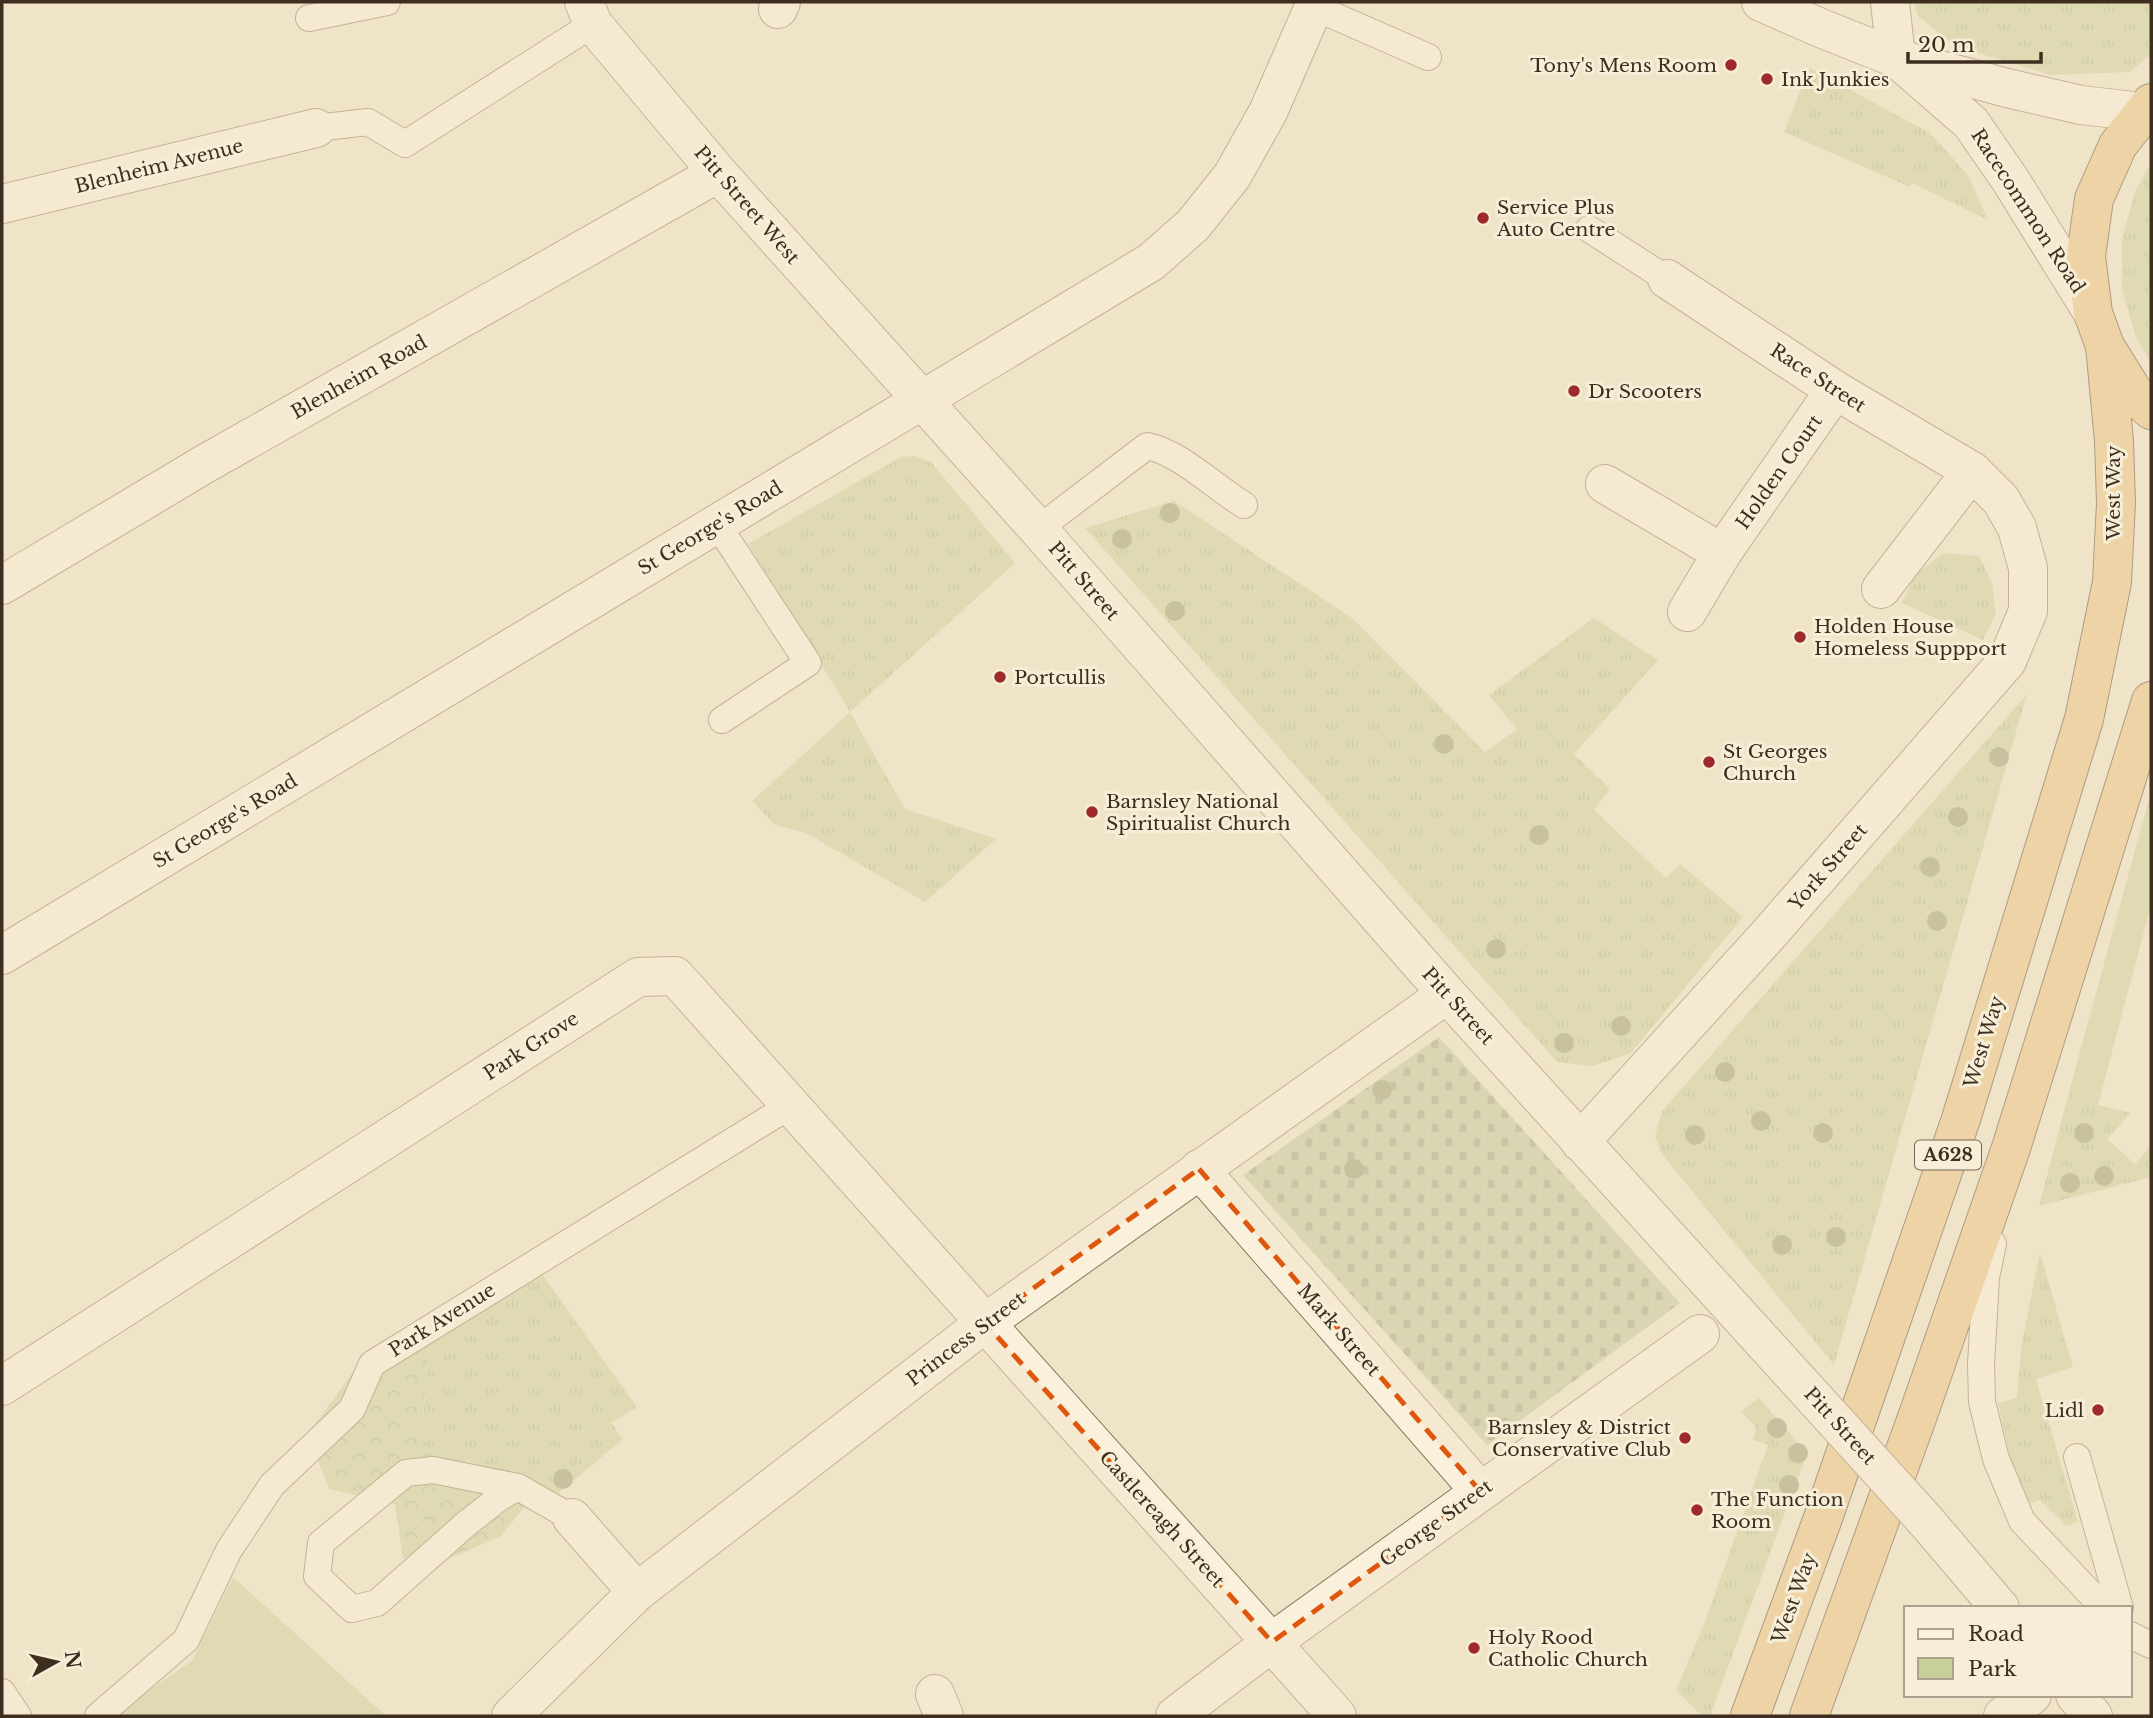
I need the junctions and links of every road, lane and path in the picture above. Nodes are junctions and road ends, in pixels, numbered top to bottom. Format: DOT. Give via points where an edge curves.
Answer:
graph roads {
  1 [pos="387,2"];
  2 [pos="1761,2"];
  3 [pos="1890,2"];
  4 [pos="1315,4"];
  5 [pos="589,13"];
  6 [pos="309,18"];
  7 [pos="1428,57"];
  8 [pos="1896,58"];
  9 [pos="2147,107"];
  10 [pos="316,128"];
  11 [pos="718,173"];
  12 [pos="2,204"];
  13 [pos="1589,229"];
  14 [pos="1668,278"];
  15 [pos="2099,329"];
  16 [pos="1835,390"];
  17 [pos="921,401"];
  18 [pos="2151,410"];
  19 [pos="1972,471"];
  20 [pos="1605,484"];
  21 [pos="1244,505"];
  22 [pos="717,524"];
  23 [pos="1038,529"];
  24 [pos="1723,553"];
  25 [pos="2028,568"];
  26 [pos="2,585"];
  27 [pos="1881,589"];
  28 [pos="1688,612"];
  29 [pos="2151,701"];
  30 [pos="722,720"];
  31 [pos="2,955"];
  32 [pos="1447,994"];
  33 [pos="791,1105"];
  34 [pos="1580,1142"];
  35 [pos="2011,1148"];
  36 [pos="1199,1169"];
  37 [pos="985,1323"];
  38 [pos="1700,1334"];
  39 [pos="2,1386"];
  40 [pos="2077,1457"];
  41 [pos="518,1487"];
  42 [pos="1480,1492"];
  43 [pos="572,1518"];
  44 [pos="637,1592"];
  45 [pos="1998,1606"];
  46 [pos="2102,1606"];
  47 [pos="2119,1606"];
  48 [pos="2132,1636"];
  49 [pos="1272,1642"];
  50 [pos="2151,1645"];
  51 [pos="2,1692"];
  52 [pos="2029,1697"];
  53 [pos="2077,1697"];
  54 [pos="1190,1712"];
  55 [pos="18,1716"];
  56 [pos="98,1716"];
  57 [pos="510,1716"];
  58 [pos="1337,1716"];
  59 [pos="1750,1716"];
  60 [pos="1809,1716"];
  61 [pos="2003,1716"];
  62 [pos="2093,1716"];
  1 -- 6 [label="lane"];
  2 -- 8 [label="street, Racecommon Road"];
  3 -- 8 [label="street"];
  4 -- 7 [label="lane"];
  4 -- 17 [label="street, St George's Road" via="1268,112 1232,176 1193,225 1151,262"];
  5 -- 10 [label="lane" via="405,144 368,122"];
  5 -- 11 [label="street, Pitt Street West"];
  8 -- 9 [label="street, Racecommon Road" via="2081,105"];
  8 -- 15 [label="street, Racecommon Road" via="1971,123 2018,192"];
  9 -- 15 [label="highway, West Way" via="2118,145 2094,199 2086,257"];
  10 -- 12 [label="street, Blenheim Avenue"];
  11 -- 17 [label="street, Pitt Street West"];
  11 -- 26 [label="street, Blenheim Road" via="203,465"];
  13 -- 14 [label="lane"];
  14 -- 16 [label="street, Race Street"];
  15 -- 18 [label="highway" via="2136,396"];
  15 -- 59 [label="highway, West Way / A628" via="2114,441 2116,516 2112,582 2084,719 1961,1118"];
  16 -- 19 [label="street, Race Street"];
  16 -- 24 [label="street, Holden Court"];
  17 -- 22 [label="street, St George's Road"];
  17 -- 23 [label="street, Pitt Street"];
  19 -- 25 [label="street, Race Street" via="2001,500 2017,528"];
  19 -- 27 [label="street"];
  20 -- 24 [label="street"];
  21 -- 23 [label="lane" via="1171,455 1147,446"];
  22 -- 30 [label="lane" via="808,663"];
  22 -- 31 [label="street, St George's Road"];
  23 -- 32 [label="street, Pitt Street"];
  24 -- 28 [label="street, Holden Court"];
  25 -- 34 [label="street, York Street" via="2028,611 2007,661"];
  29 -- 35 [label="highway, A628"];
  32 -- 34 [label="street, Pitt Street"];
  32 -- 36 [label="street, Princess Street"];
  33 -- 37 [label="street, Park Grove"];
  33 -- 39 [label="street, Park Grove" via="675,976 638,977"];
  33 -- 56 [label="lane, Park Avenue" via="372,1364 352,1409 272,1485 229,1550 186,1640"];
  34 -- 45 [label="street, Pitt Street, bridge" via="1926,1520"];
  35 -- 46 [label="lane" via="1986,1278 1982,1402 1996,1458 2022,1521"];
  35 -- 60 [label="highway, A628"];
  36 -- 37 [label="street, Princess Street"];
  36 -- 42 [label="street, Mark Street"];
  37 -- 44 [label="street, Princess Street"];
  37 -- 49 [label="street, Castlereagh Street"];
  38 -- 42 [label="street, George Street"];
  40 -- 47 [label="lane"];
  41 -- 41 [label="lane" via="433,1470 406,1473 321,1543 317,1576 352,1609 377,1603 474,1518"];
  41 -- 43 [label="lane"];
  42 -- 49 [label="street, George Street"];
  43 -- 44 [label="street"];
  44 -- 57 [label="street, Princess Street"];
  48 -- 50 [label="lane"];
  49 -- 54 [label="street, George Street"];
  49 -- 58 [label="street, Castlereagh Street"];
  51 -- 55 [label="lane"];
  52 -- 61 [label="street"];
  53 -- 62 [label="street"];
}
